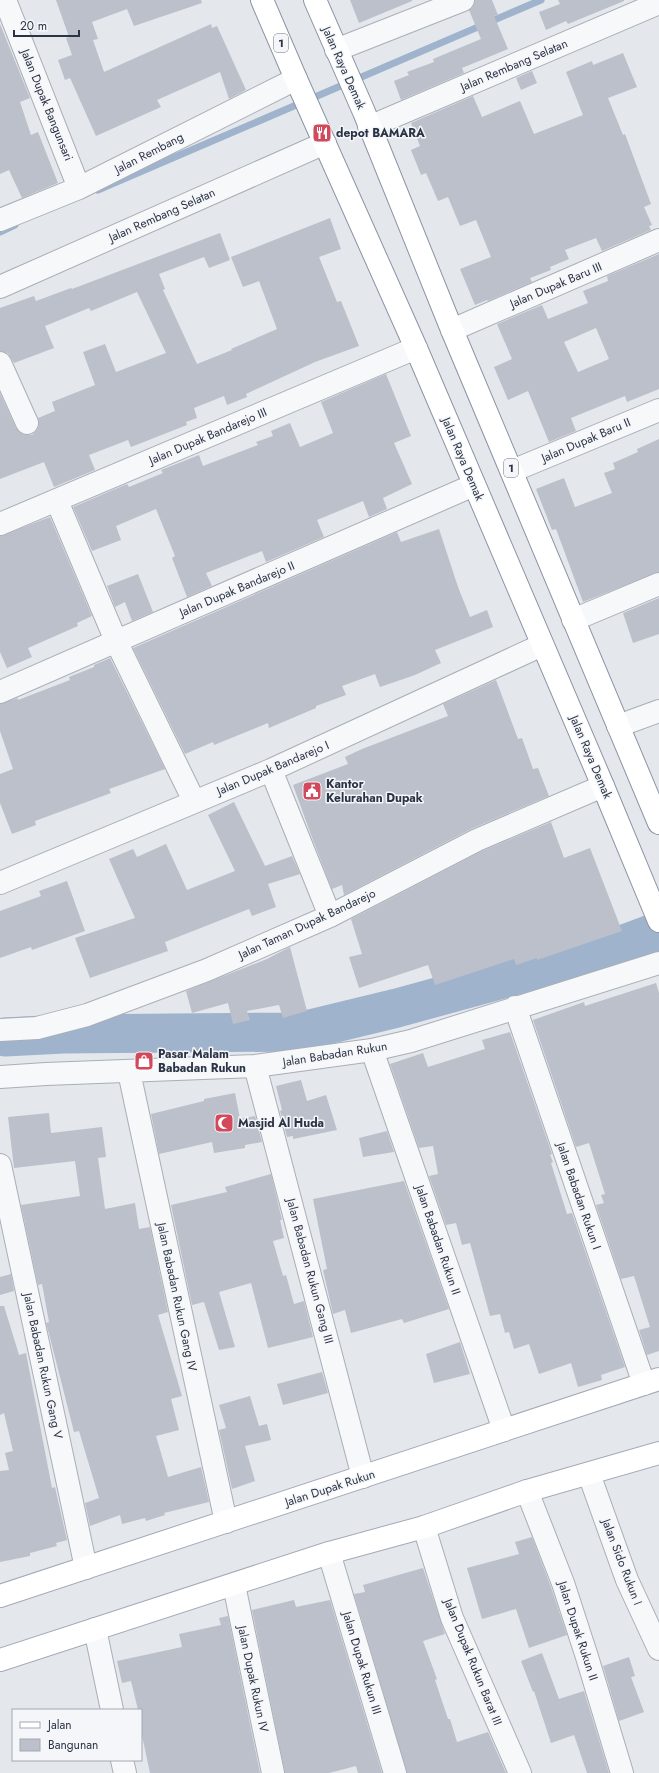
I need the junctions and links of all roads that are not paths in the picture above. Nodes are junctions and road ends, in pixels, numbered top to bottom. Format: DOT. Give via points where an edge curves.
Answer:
graph roads {
  1 [pos="262,0"];
  2 [pos="314,0"];
  3 [pos="463,0"];
  4 [pos="659,3"];
  5 [pos="5,10"];
  6 [pos="339,57"];
  7 [pos="298,82"];
  8 [pos="367,120"];
  9 [pos="322,137"];
  10 [pos="79,188"];
  11 [pos="0,220"];
  12 [pos="659,240"];
  13 [pos="0,288"];
  14 [pos="452,330"];
  15 [pos="416,348"];
  16 [pos="0,363"];
  17 [pos="659,410"];
  18 [pos="27,423"];
  19 [pos="512,471"];
  20 [pos="474,485"];
  21 [pos="57,501"];
  22 [pos="0,524"];
  23 [pos="659,584"];
  24 [pos="574,620"];
  25 [pos="116,641"];
  26 [pos="542,645"];
  27 [pos="0,692"];
  28 [pos="659,711"];
  29 [pos="618,726"];
  30 [pos="271,770"];
  31 [pos="603,786"];
  32 [pos="654,799"];
  33 [pos="194,801"];
  34 [pos="659,823"];
  35 [pos="0,883"];
  36 [pos="330,916"];
  37 [pos="659,921"];
  38 [pos="659,963"];
  39 [pos="515,1008"];
  40 [pos="0,1030"];
  41 [pos="372,1050"];
  42 [pos="255,1066"];
  43 [pos="128,1072"];
  44 [pos="0,1075"];
  45 [pos="0,1165"];
  46 [pos="651,1382"];
  47 [pos="504,1430"];
  48 [pos="659,1453"];
  49 [pos="589,1474"];
  50 [pos="363,1477"];
  51 [pos="527,1491"];
  52 [pos="226,1522"];
  53 [pos="424,1527"];
  54 [pos="329,1553"];
  55 [pos="86,1568"];
  56 [pos="234,1585"];
  57 [pos="0,1596"];
  58 [pos="95,1629"];
  59 [pos="659,1649"];
  60 [pos="0,1660"];
  61 [pos="112,1709"];
  62 [pos="122,1761"];
  63 [pos="125,1773"];
  64 [pos="273,1773"];
  65 [pos="395,1773"];
  66 [pos="520,1773"];
  67 [pos="622,1773"];
  1 -- 7 [label="main road, Jalan Raya Demak / 1"];
  2 -- 6 [label="main road, Jalan Raya Demak / 1"];
  3 -- 6 [label="street"];
  4 -- 8 [label="street, Jalan Rembang Selatan"];
  5 -- 10 [label="street, Jalan Dupak Bangunsari"];
  6 -- 8 [label="main road, Jalan Raya Demak / 1"];
  7 -- 9 [label="main road, Jalan Raya Demak / 1"];
  7 -- 10 [label="street, Jalan Rembang"];
  8 -- 14 [label="main road, Jalan Raya Demak / 1"];
  9 -- 13 [label="street, Jalan Rembang Selatan"];
  9 -- 15 [label="main road, Jalan Raya Demak / 1"];
  10 -- 11 [label="street, Jalan Rembang"];
  12 -- 14 [label="street, Jalan Dupak Baru III"];
  14 -- 19 [label="main road, Jalan Raya Demak / 1"];
  15 -- 20 [label="main road, Jalan Raya Demak / 1"];
  15 -- 21 [label="street, Jalan Dupak Bandarejo III"];
  16 -- 18 [label="street"];
  17 -- 19 [label="street, Jalan Dupak Baru II"];
  19 -- 24 [label="main road, Jalan Raya Demak / 1"];
  20 -- 25 [label="street, Jalan Dupak Bandarejo II"];
  20 -- 26 [label="main road, Jalan Raya Demak / 1"];
  21 -- 22 [label="street, Jalan Dupak Bandarejo III"];
  21 -- 25 [label="street"];
  23 -- 24 [label="street"];
  24 -- 29 [label="main road, Jalan Raya Demak / 1"];
  25 -- 27 [label="street, Jalan Dupak Bandarejo II"];
  25 -- 33 [label="street"];
  26 -- 30 [label="street, Jalan Dupak Bandarejo I"];
  26 -- 31 [label="main road, Jalan Raya Demak / 1"];
  28 -- 29 [label="street"];
  29 -- 32 [label="main road, Jalan Raya Demak / 1"];
  30 -- 33 [label="street, Jalan Dupak Bandarejo I"];
  30 -- 36 [label="street"];
  31 -- 36 [label="street, Jalan Taman Dupak Bandarejo" via="477,840"];
  31 -- 37 [label="main road, Jalan Raya Demak / 1"];
  32 -- 34 [label="main road, Jalan Raya Demak / 1"];
  33 -- 35 [label="street, Jalan Dupak Bandarejo I"];
  36 -- 40 [label="street, Jalan Taman Dupak Bandarejo" via="207,970 87,1015 37,1028"];
  38 -- 39 [label="street, Jalan Babadan Rukun"];
  39 -- 41 [label="street, Jalan Babadan Rukun" via="411,1041"];
  39 -- 46 [label="street, Jalan Babadan Rukun I"];
  41 -- 42 [label="street, Jalan Babadan Rukun"];
  41 -- 47 [label="street, Jalan Babadan Rukun II"];
  42 -- 43 [label="street, Jalan Babadan Rukun"];
  42 -- 50 [label="street, Jalan Babadan Rukun Gang III"];
  43 -- 44 [label="street, Jalan Babadan Rukun"];
  43 -- 52 [label="street, Jalan Babadan Rukun Gang IV"];
  45 -- 55 [label="street, Jalan Babadan Rukun Gang V"];
  46 -- 47 [label="main road, Jalan Dupak Rukun"];
  47 -- 50 [label="main road, Jalan Dupak Rukun"];
  48 -- 49 [label="main road"];
  49 -- 51 [label="main road"];
  49 -- 59 [label="street, Jalan Sido Rukun I" via="627,1580"];
  50 -- 52 [label="main road, Jalan Dupak Rukun"];
  51 -- 53 [label="main road"];
  51 -- 67 [label="street, Jalan Dupak Rukun II" via="566,1590"];
  52 -- 55 [label="main road, Jalan Dupak Rukun"];
  53 -- 54 [label="main road"];
  53 -- 66 [label="street, Jalan Dupak Rukun Barat III" via="452,1618"];
  54 -- 56 [label="main road"];
  54 -- 65 [label="street, Jalan Dupak Rukun III"];
  55 -- 57 [label="main road, Jalan Dupak Rukun"];
  56 -- 58 [label="main road"];
  56 -- 64 [label="street, Jalan Dupak Rukun IV"];
  58 -- 60 [label="main road"];
  58 -- 61 [label="street"];
  62 -- 63 [label="street"];
}
